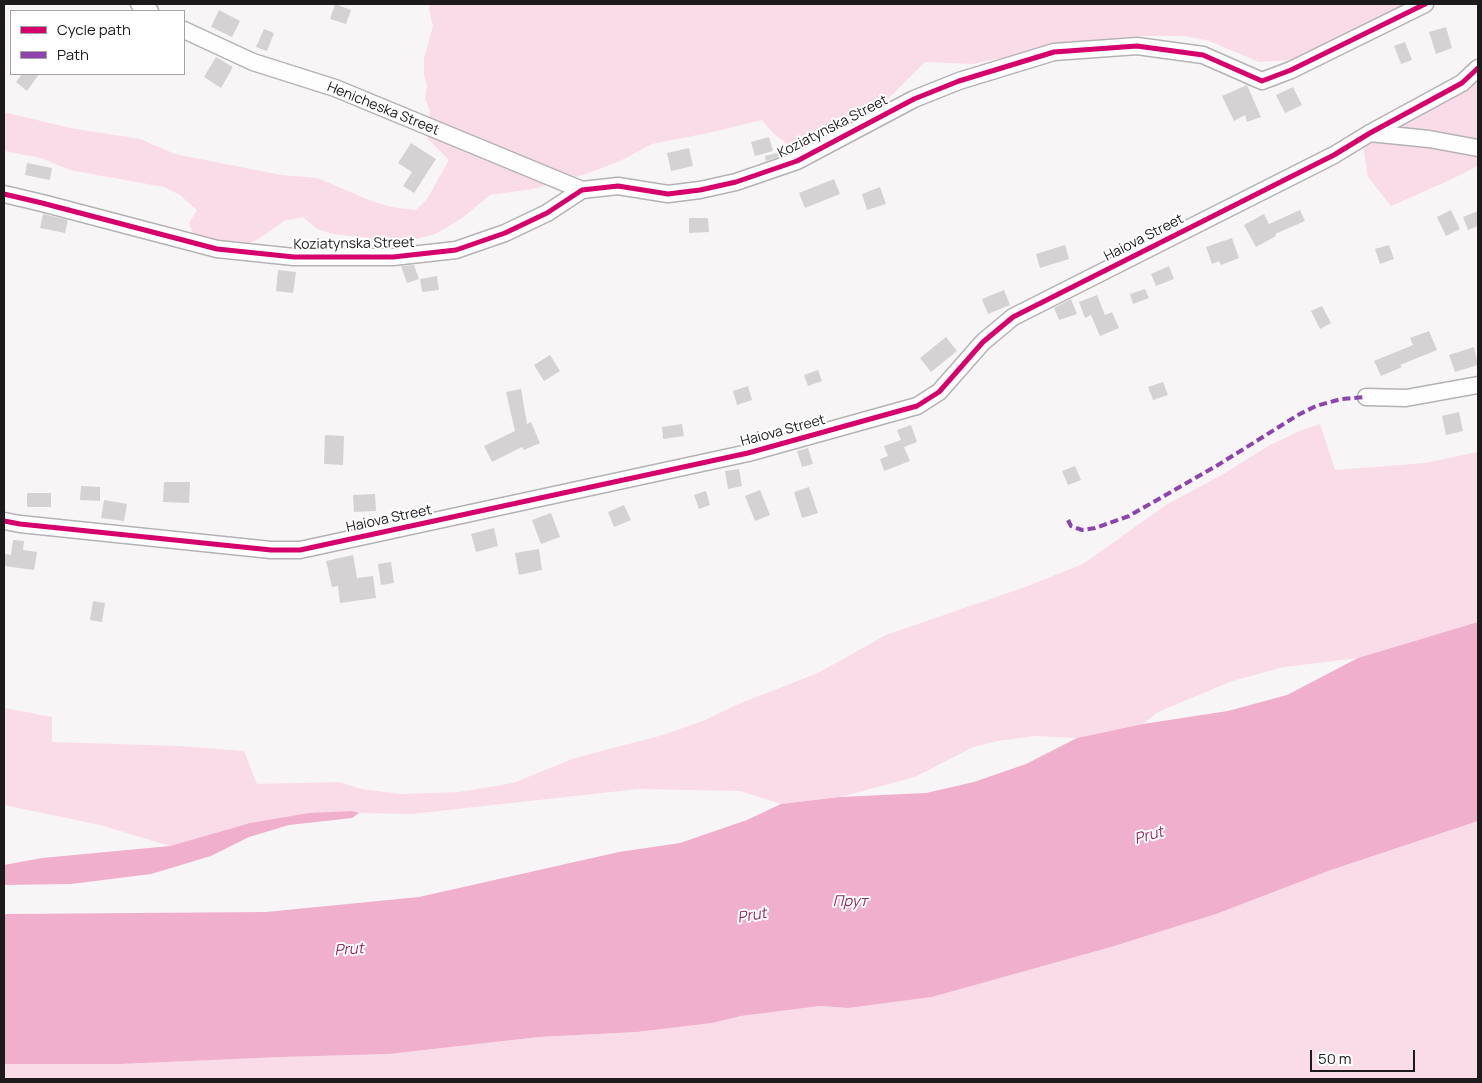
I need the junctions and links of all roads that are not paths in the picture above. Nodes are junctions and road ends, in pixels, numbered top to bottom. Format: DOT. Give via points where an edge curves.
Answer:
graph roads {
  1 [pos="1424,4"];
  2 [pos="185,30"];
  3 [pos="1478,68"];
  4 [pos="1370,133"];
  5 [pos="1478,148"];
  6 [pos="582,190"];
  7 [pos="4,194"];
  8 [pos="1478,385"];
  9 [pos="1366,397"];
  10 [pos="4,521"];
  1 -- 6 [label="street, Koziatynska Street" via="1291,70 1262,81 1203,55 1137,46 1054,52 959,81 914,99 797,161 736,182 668,194 618,186"];
  2 -- 6 [label="street, Henicheska Street" via="253,62 335,88"];
  3 -- 4 [label="street, Haiova Street" via="1462,83"];
  4 -- 5 [label="street"];
  4 -- 10 [label="street, Haiova Street" via="1334,155 1013,317 983,342 939,392 918,406 748,453 300,550 270,550"];
  6 -- 7 [label="street, Koziatynska Street" via="547,213 505,233 456,250 393,257 294,257 218,249"];
  8 -- 9 [label="street" via="1406,398"];
}
